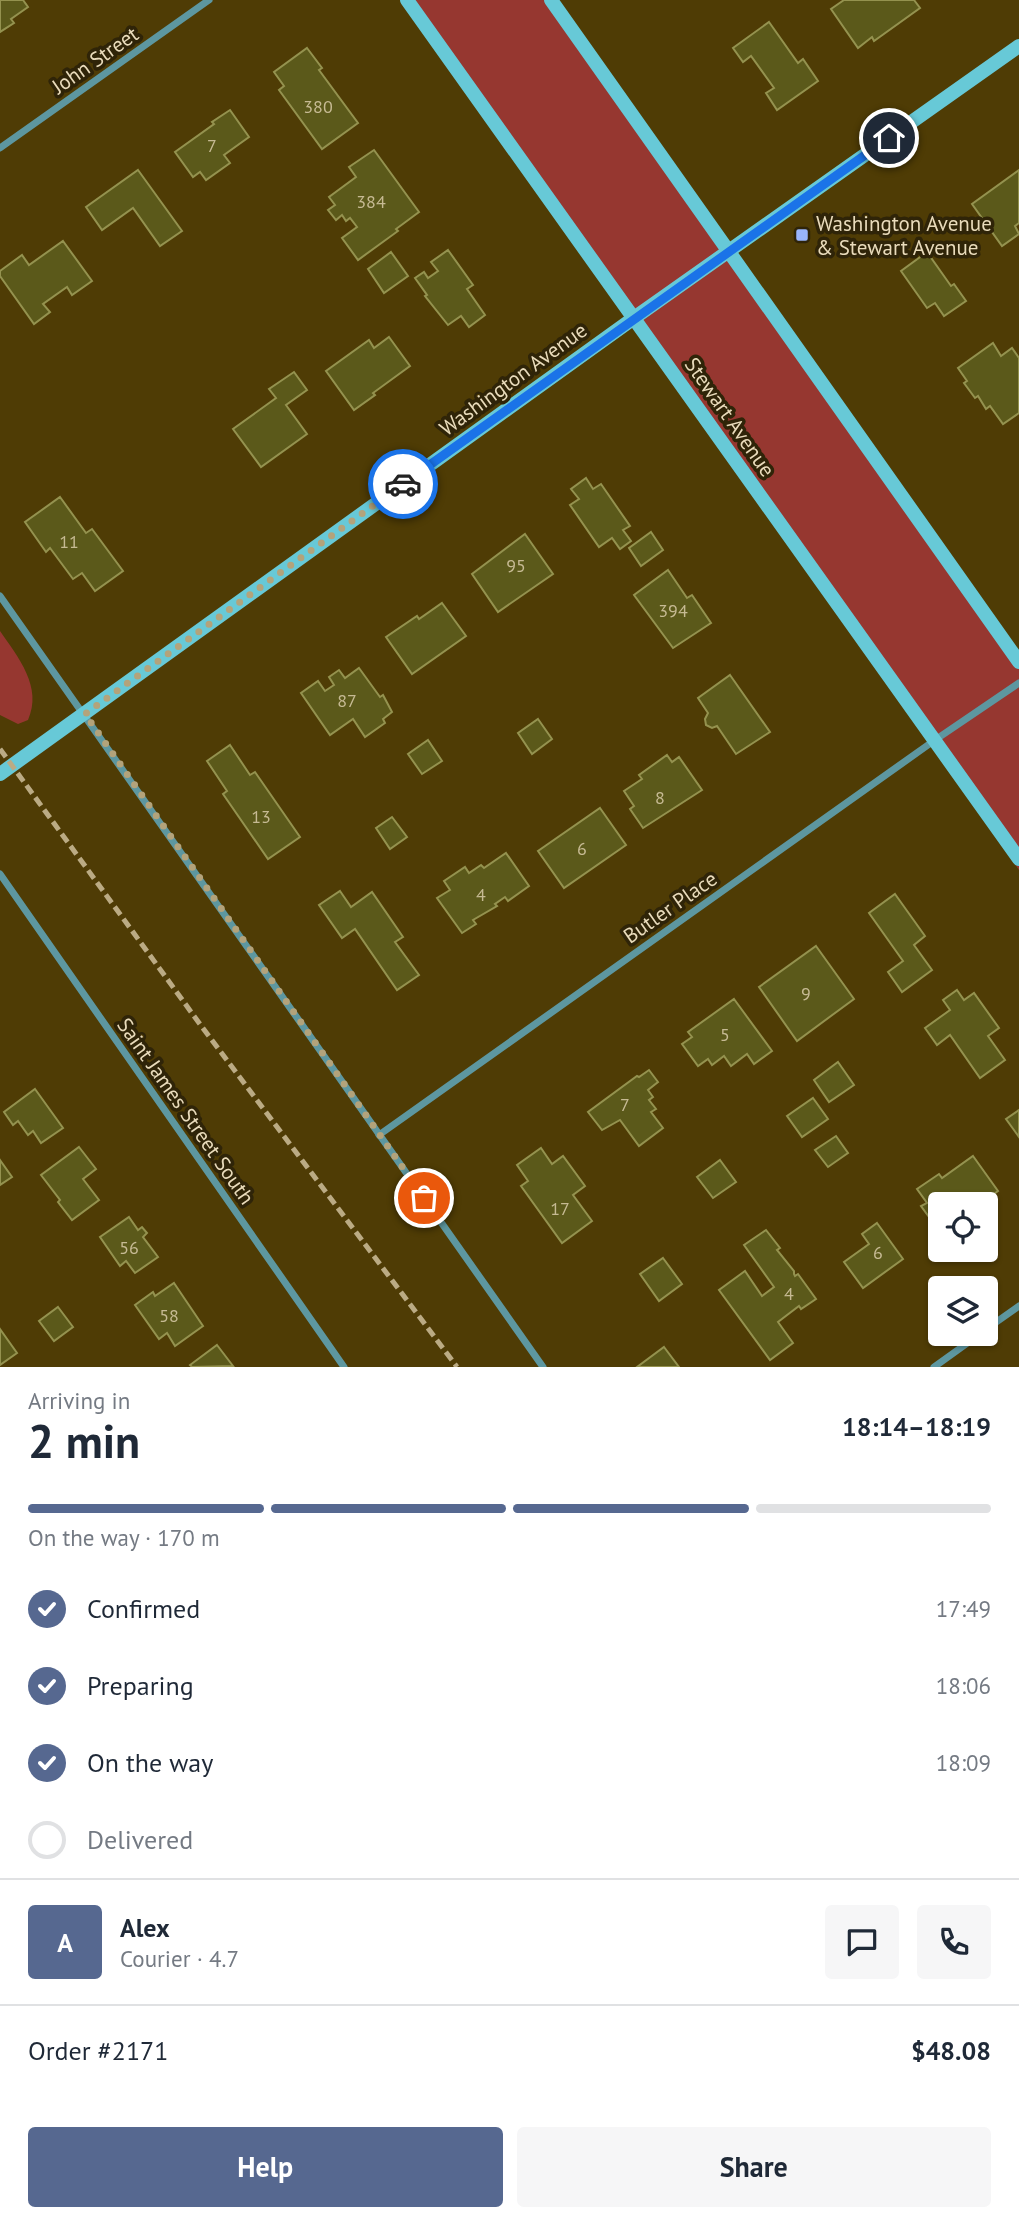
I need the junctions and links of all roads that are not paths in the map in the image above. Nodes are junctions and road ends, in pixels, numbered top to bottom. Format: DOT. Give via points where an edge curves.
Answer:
graph roads {
  1 [pos="209,0"];
  2 [pos="407,0"];
  3 [pos="551,0"];
  4 [pos="1019,46"];
  5 [pos="0,148"];
  6 [pos="729,251"];
  7 [pos="634,318"];
  8 [pos="0,596"];
  9 [pos="1019,662"];
  10 [pos="1019,683"];
  11 [pos="85,714"];
  12 [pos="935,740"];
  13 [pos="0,774"];
  14 [pos="1019,859"];
  15 [pos="0,874"];
  16 [pos="379,1135"];
  17 [pos="1019,1306"];
  18 [pos="998,1321"];
  19 [pos="963,1346"];
  20 [pos="344,1367"];
  21 [pos="543,1367"];
  22 [pos="934,1367"];
  1 -- 5 [label="street, John Street"];
  2 -- 7 [label="main road, Stewart Avenue"];
  3 -- 6 [label="main road"];
  4 -- 6 [label="main road, Washington Avenue"];
  6 -- 7 [label="main road, Washington Avenue"];
  6 -- 9 [label="main road"];
  7 -- 11 [label="main road, Washington Avenue"];
  7 -- 12 [label="main road, Stewart Avenue"];
  8 -- 11 [label="street"];
  10 -- 12 [label="street, Butler Place"];
  11 -- 13 [label="main road, Washington Avenue"];
  11 -- 16 [label="street"];
  12 -- 14 [label="main road, Stewart Avenue"];
  12 -- 16 [label="street, Butler Place"];
  15 -- 20 [label="street, Saint James Street South"];
  16 -- 21 [label="street"];
  17 -- 18 [label="street"];
  19 -- 22 [label="street"];
}
